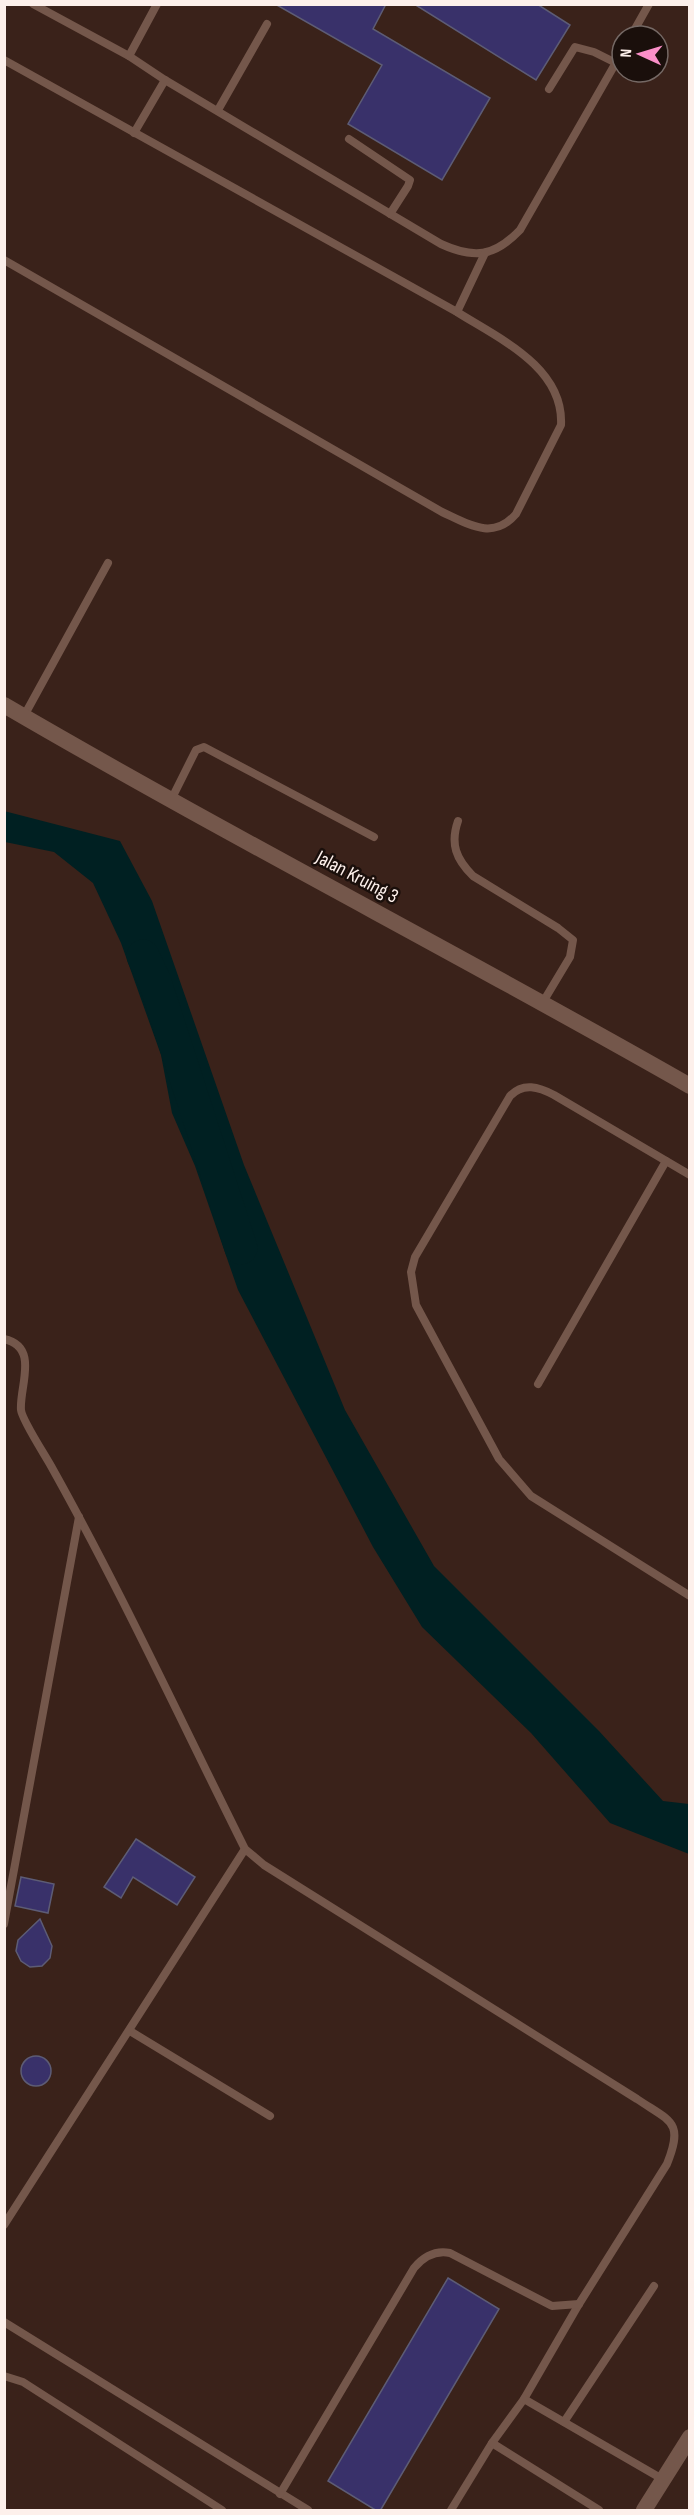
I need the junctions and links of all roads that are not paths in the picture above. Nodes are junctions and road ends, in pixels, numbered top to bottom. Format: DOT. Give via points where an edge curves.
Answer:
graph roads {
  1 [pos="33,4"];
  2 [pos="157,4"];
  3 [pos="649,4"];
  4 [pos="45,7"];
  5 [pos="267,24"];
  6 [pos="638,24"];
  7 [pos="129,56"];
  8 [pos="4,60"];
  9 [pos="610,60"];
  10 [pos="610,73"];
  11 [pos="165,80"];
  12 [pos="549,89"];
  13 [pos="218,110"];
  14 [pos="134,133"];
  15 [pos="349,139"];
  16 [pos="390,214"];
  17 [pos="485,253"];
  18 [pos="4,260"];
  19 [pos="457,312"];
  20 [pos="108,563"];
  21 [pos="4,705"];
  22 [pos="24,716"];
  23 [pos="171,800"];
  24 [pos="458,821"];
  25 [pos="374,837"];
  26 [pos="543,1002"];
  27 [pos="690,1086"];
  28 [pos="666,1161"];
  29 [pos="690,1175"];
  30 [pos="4,1339"];
  31 [pos="538,1384"];
  32 [pos="79,1517"];
  33 [pos="690,1596"];
  34 [pos="245,1849"];
  35 [pos="4,1924"];
  36 [pos="130,2031"];
  37 [pos="270,2116"];
  38 [pos="4,2225"];
  39 [pos="654,2286"];
  40 [pos="579,2304"];
  41 [pos="4,2322"];
  42 [pos="4,2376"];
  43 [pos="524,2399"];
  44 [pos="564,2422"];
  45 [pos="690,2437"];
  46 [pos="492,2443"];
  47 [pos="664,2480"];
  48 [pos="280,2494"];
  49 [pos="222,2511"];
  50 [pos="308,2511"];
  51 [pos="451,2511"];
  52 [pos="599,2511"];
  53 [pos="644,2511"];
  1 -- 4 [label="lane"];
  2 -- 7 [label="lane"];
  3 -- 6 [label="lane"];
  4 -- 7 [label="lane"];
  5 -- 13 [label="lane"];
  7 -- 11 [label="lane"];
  8 -- 14 [label="lane"];
  9 -- 12 [label="lane" via="575,47"];
  10 -- 17 [label="lane" via="520,230 508,243"];
  11 -- 13 [label="lane"];
  11 -- 14 [label="lane"];
  13 -- 16 [label="lane"];
  14 -- 19 [label="lane"];
  15 -- 16 [label="lane" via="410,180"];
  16 -- 17 [label="lane" via="455,250"];
  17 -- 19 [label="lane"];
  18 -- 19 [label="lane" via="442,512 467,524 498,528 516,514 561,425 562,411 543,375 526,356"];
  20 -- 22 [label="lane"];
  21 -- 22 [label="street, Jalan Kruing 3"];
  22 -- 23 [label="street, Jalan Kruing 3"];
  23 -- 25 [label="lane" via="196,750 204,747"];
  23 -- 26 [label="street, Jalan Kruing 3"];
  24 -- 26 [label="lane" via="453,834 454,848 464,867 573,940 570,957"];
  26 -- 27 [label="street, Jalan Kruing 3"];
  28 -- 29 [label="lane"];
  28 -- 31 [label="lane"];
  28 -- 33 [label="lane" via="554,1095 533,1087 519,1089 510,1096 421,1246 411,1272 416,1305 499,1459 515,1480 531,1496"];
  30 -- 32 [label="lane" via="15,1343 25,1355 22,1414"];
  32 -- 34 [label="lane"];
  32 -- 35 [label="lane"];
  34 -- 36 [label="lane"];
  34 -- 40 [label="lane" via="264,1865 673,2125 676,2140 668,2164"];
  36 -- 37 [label="lane"];
  36 -- 38 [label="lane"];
  39 -- 44 [label="lane"];
  40 -- 43 [label="lane"];
  40 -- 48 [label="lane" via="552,2306 450,2253 440,2251 424,2258 414,2268"];
  41 -- 48 [label="lane"];
  42 -- 49 [label="lane" via="23,2382"];
  43 -- 44 [label="lane"];
  43 -- 46 [label="lane"];
  44 -- 47 [label="lane"];
  45 -- 47 [label="street"];
  46 -- 51 [label="lane"];
  46 -- 52 [label="lane"];
  47 -- 53 [label="street"];
  48 -- 50 [label="lane"];
}
